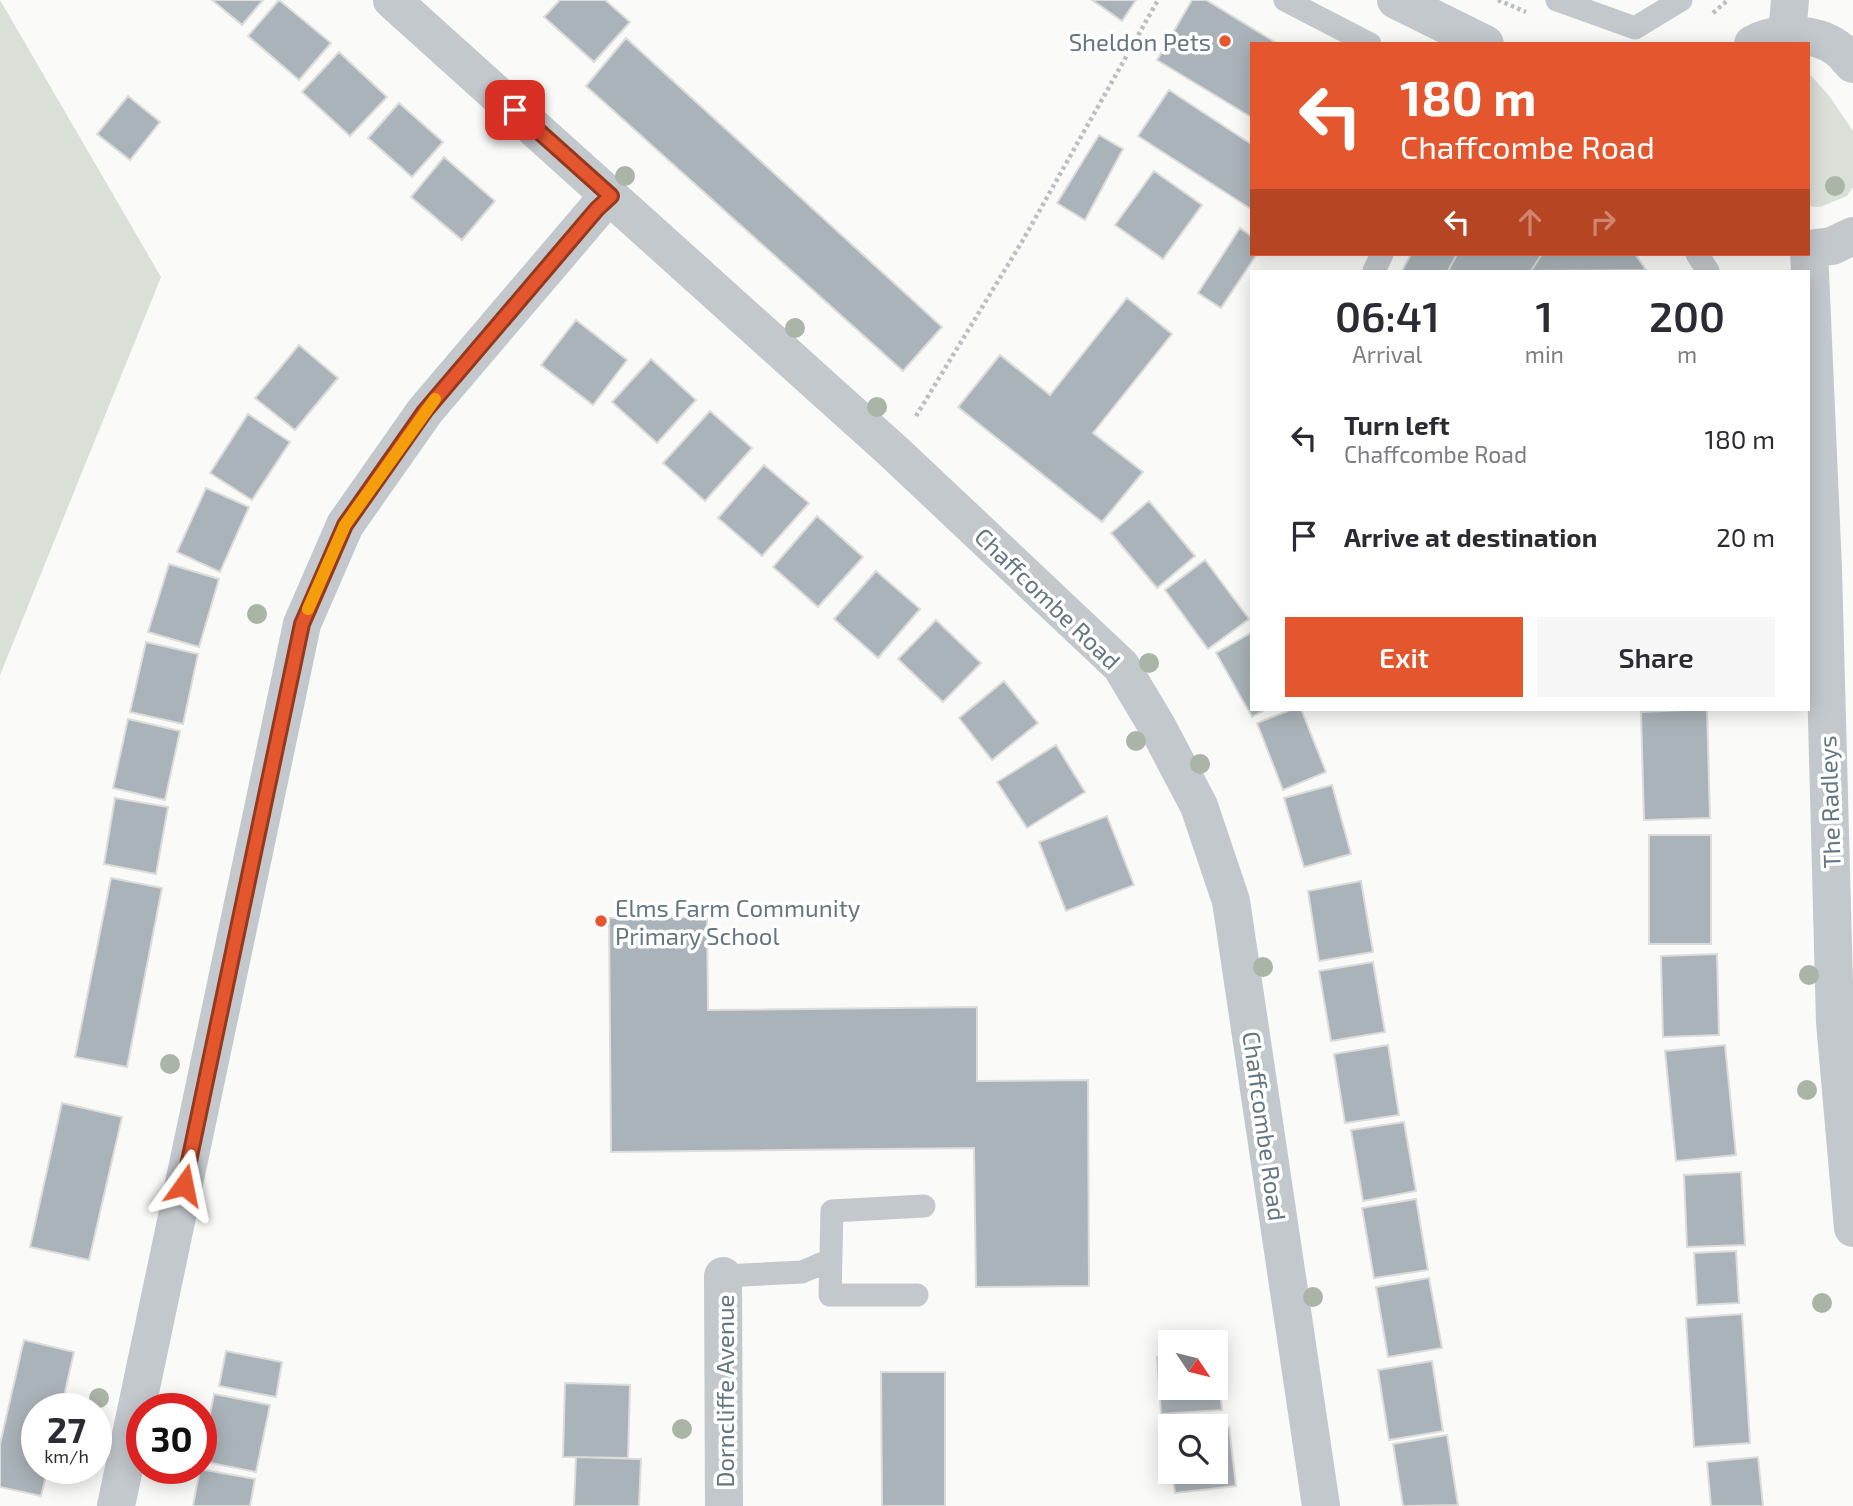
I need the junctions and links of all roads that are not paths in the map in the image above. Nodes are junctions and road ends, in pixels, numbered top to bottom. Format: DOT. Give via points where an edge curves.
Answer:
graph roads {
  1 [pos="392,0"];
  2 [pos="1285,0"];
  3 [pos="1396,0"];
  4 [pos="1557,0"];
  5 [pos="1681,0"];
  6 [pos="1777,26"];
  7 [pos="1366,42"];
  8 [pos="1481,42"];
  9 [pos="1853,64"];
  10 [pos="611,196"];
  11 [pos="1853,236"];
  12 [pos="1810,249"];
  13 [pos="1810,339"];
  14 [pos="1815,565"];
  15 [pos="924,1206"];
  16 [pos="1853,1228"];
  17 [pos="830,1260"];
  18 [pos="723,1276"];
  19 [pos="917,1295"];
  20 [pos="116,1506"];
  21 [pos="724,1506"];
  22 [pos="1321,1506"];
  1 -- 10 [label="street, Chaffcombe Road"];
  2 -- 7 [label="lane"];
  3 -- 8 [label="street"];
  4 -- 5 [label="lane" via="1635,28"];
  6 -- 9 [label="street" via="1837,48"];
  10 -- 20 [label="street" via="425,411 345,525 302,624"];
  10 -- 22 [label="street, Chaffcombe Road" via="894,452 1121,666 1158,728 1199,806 1231,901"];
  11 -- 12 [label="street" via="1832,246"];
  13 -- 14 [label="street, The Radleys"];
  14 -- 16 [label="street, The Radleys" via="1836,1022"];
  15 -- 17 [label="lane" via="832,1211"];
  17 -- 18 [label="lane" via="802,1272"];
  17 -- 19 [label="lane" via="831,1296"];
  18 -- 21 [label="street, Dorncliffe Avenue"];
}
